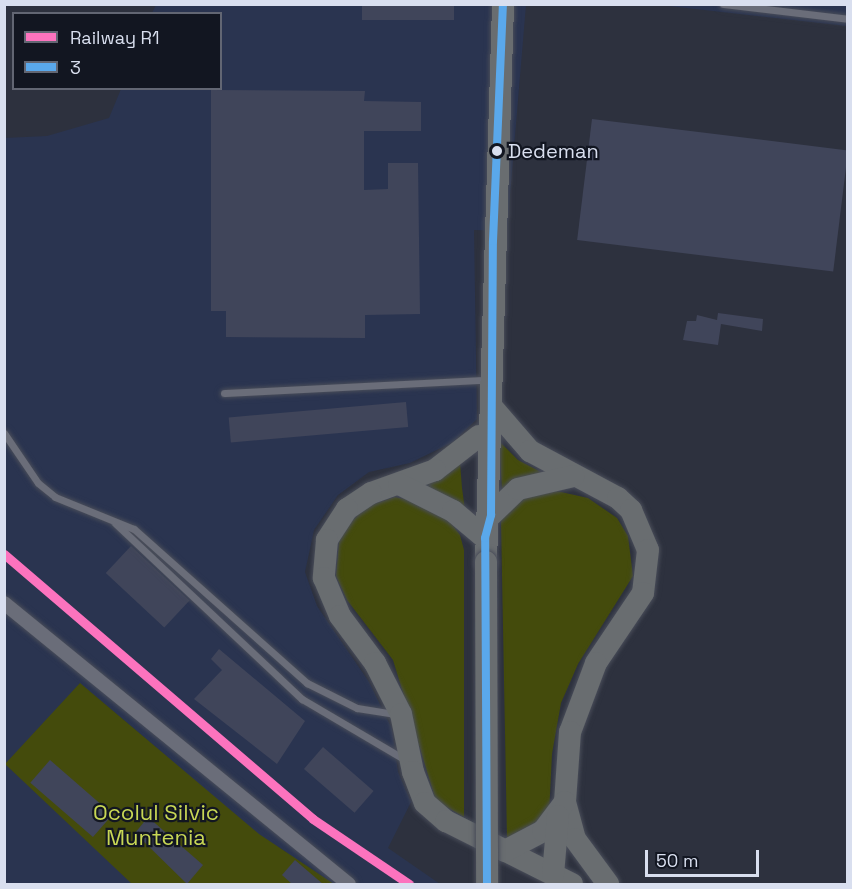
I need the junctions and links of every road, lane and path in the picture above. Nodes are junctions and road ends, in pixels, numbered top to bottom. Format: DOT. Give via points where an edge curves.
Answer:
graph roads {
  1 [pos="490,4"];
  2 [pos="503,4"];
  3 [pos="723,4"];
  4 [pos="848,19"];
  5 [pos="480,380"];
  6 [pos="224,393"];
  7 [pos="490,406"];
  8 [pos="4,433"];
  9 [pos="479,436"];
  10 [pos="574,476"];
  11 [pos="399,484"];
  12 [pos="490,515"];
  13 [pos="108,517"];
  14 [pos="485,538"];
  15 [pos="4,603"];
  16 [pos="401,714"];
  17 [pos="411,763"];
  18 [pos="562,809"];
  19 [pos="575,839"];
  20 [pos="505,851"];
  21 [pos="570,882"];
  22 [pos="349,885"];
  23 [pos="487,885"];
  24 [pos="608,885"];
  1 -- 5 [label="main road" via="483,107"];
  2 -- 7 [label="main road"];
  3 -- 4 [label="lane"];
  5 -- 6 [label="lane"];
  5 -- 9 [label="main road"];
  7 -- 10 [label="main road" via="530,451"];
  7 -- 12 [label="main road"];
  8 -- 13 [label="lane" via="38,483 55,497"];
  9 -- 11 [label="main road" via="435,470"];
  9 -- 14 [label="main road" via="479,515"];
  10 -- 12 [label="main road" via="518,489"];
  10 -- 18 [label="main road" via="604,488 631,510 648,550 648,573 639,600 596,663 576,707"];
  11 -- 14 [label="main road" via="453,511"];
  11 -- 16 [label="main road" via="370,493 347,509 327,540 323,560 324,578 340,616 375,663"];
  12 -- 14 [label="main road"];
  13 -- 16 [label="lane" via="134,529 307,683 357,708"];
  13 -- 17 [label="lane" via="302,699"];
  14 -- 23 [label="main road, bridge"];
  15 -- 22 [label="street"];
  16 -- 17 [label="main road"];
  17 -- 20 [label="main road" via="418,792 436,814"];
  18 -- 19 [label="main road"];
  18 -- 20 [label="main road" via="543,831"];
  18 -- 21 [label="main road"];
  19 -- 21 [label="main road"];
  19 -- 24 [label="main road"];
  20 -- 21 [label="main road"];
}
